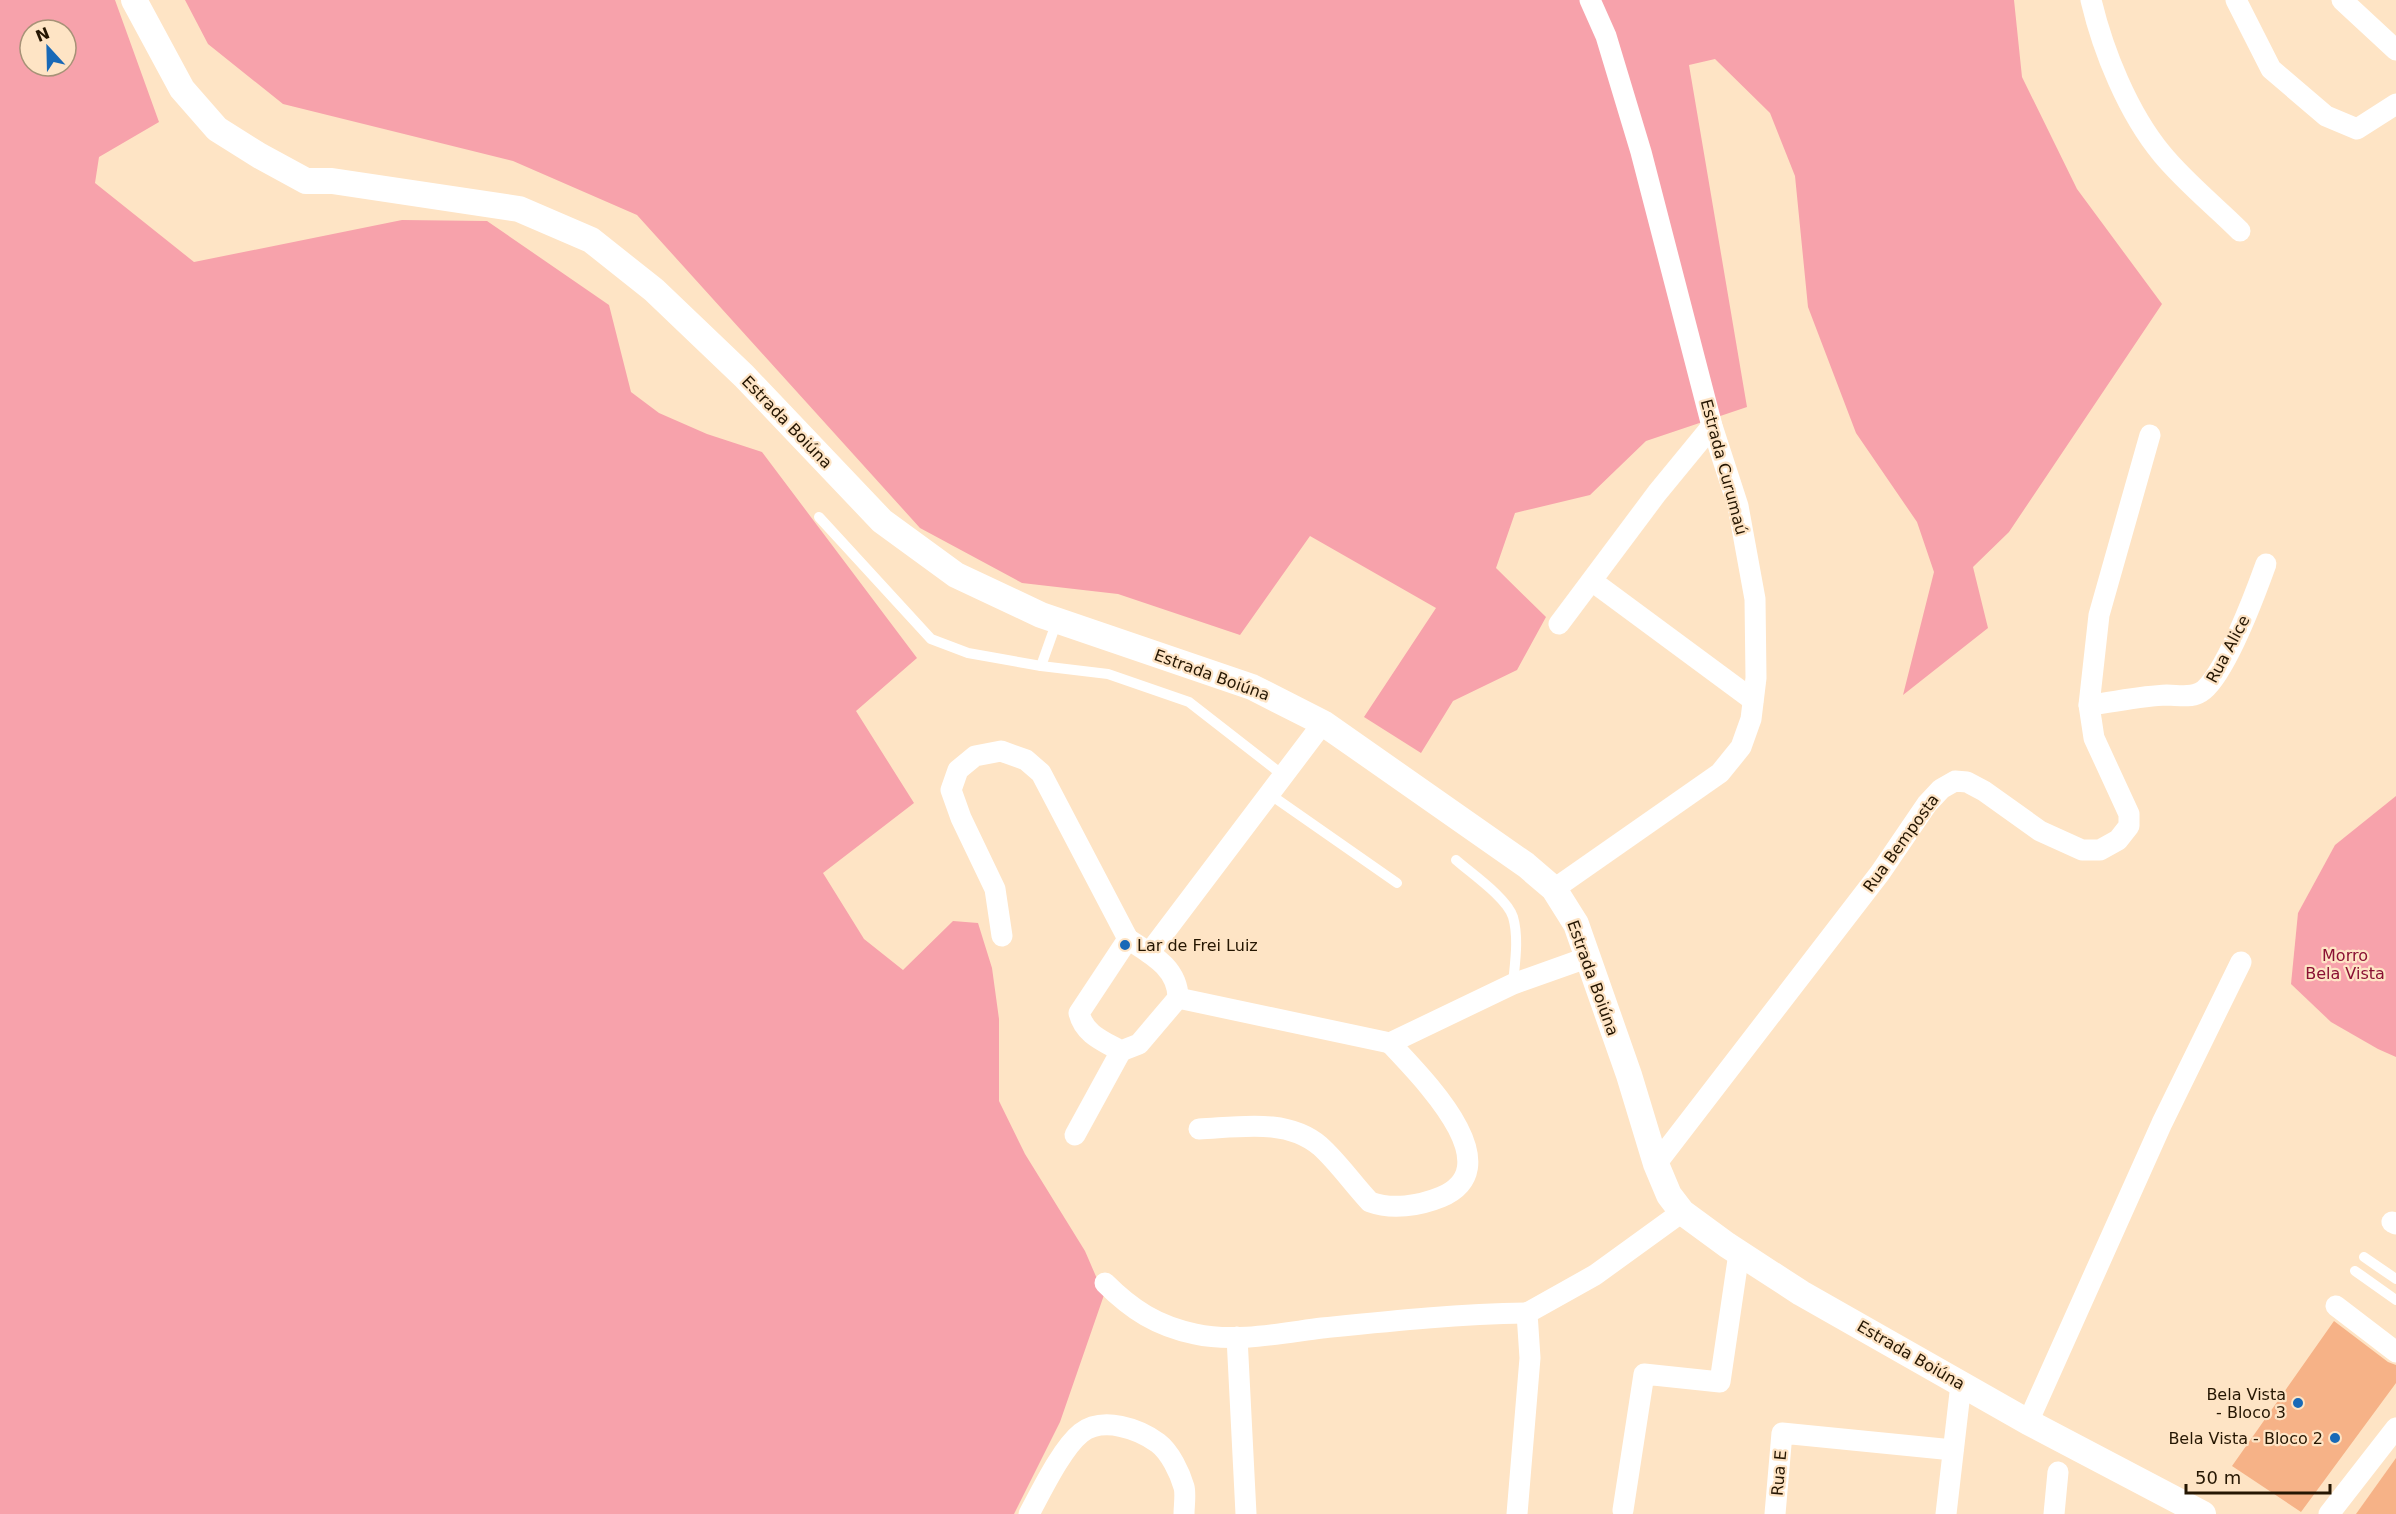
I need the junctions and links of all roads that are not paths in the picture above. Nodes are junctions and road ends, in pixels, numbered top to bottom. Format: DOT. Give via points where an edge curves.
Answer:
graph roads {
  1 [pos="134,0"];
  2 [pos="1590,0"];
  3 [pos="2091,0"];
  4 [pos="2236,0"];
  5 [pos="2342,0"];
  6 [pos="2396,50"];
  7 [pos="2396,104"];
  8 [pos="2240,231"];
  9 [pos="1712,426"];
  10 [pos="2150,435"];
  11 [pos="819,517"];
  12 [pos="2266,564"];
  13 [pos="1592,581"];
  14 [pos="1057,621"];
  15 [pos="1559,624"];
  16 [pos="1041,666"];
  17 [pos="1753,700"];
  18 [pos="2089,705"];
  19 [pos="1323,723"];
  20 [pos="1284,776"];
  21 [pos="1270,795"];
  22 [pos="1456,860"];
  23 [pos="1397,882"];
  24 [pos="1554,889"];
  25 [pos="1002,936"];
  26 [pos="1128,939"];
  27 [pos="1149,953"];
  28 [pos="1589,957"];
  29 [pos="2241,962"];
  30 [pos="1513,984"];
  31 [pos="1178,998"];
  32 [pos="1390,1042"];
  33 [pos="1120,1051"];
  34 [pos="1199,1129"];
  35 [pos="1075,1135"];
  36 [pos="1656,1164"];
  37 [pos="1682,1212"];
  38 [pos="1739,1252"];
  39 [pos="2364,1257"];
  40 [pos="2355,1270"];
  41 [pos="2396,1279"];
  42 [pos="1105,1283"];
  43 [pos="2396,1300"];
  44 [pos="2336,1306"];
  45 [pos="1527,1313"];
  46 [pos="1237,1337"];
  47 [pos="2396,1352"];
  48 [pos="1961,1384"];
  49 [pos="2028,1422"];
  50 [pos="2396,1428"];
  51 [pos="1953,1450"];
  52 [pos="2058,1472"];
  53 [pos="1623,1510"];
  54 [pos="1029,1514"];
  55 [pos="1184,1514"];
  56 [pos="1246,1514"];
  57 [pos="1517,1514"];
  58 [pos="1775,1514"];
  59 [pos="1946,1514"];
  60 [pos="2054,1514"];
  61 [pos="2203,1514"];
  62 [pos="2329,1514"];
  1 -- 14 [label="street, Estrada Boiúna" via="182,89 217,129 306,181 332,181 519,209 591,240 654,290 736,369 882,521 956,575"];
  2 -- 9 [label="street, Estrada Curumaú" via="1606,36 1641,152"];
  3 -- 8 [label="street" via="2120,83 2140,123 2162,154"];
  4 -- 7 [label="street" via="2271,69 2326,116 2357,129"];
  5 -- 6 [label="street"];
  9 -- 13 [label="street"];
  9 -- 17 [label="street, Estrada Curumaú" via="1738,506 1755,599"];
  10 -- 18 [label="street, Rua Bemposta" via="2100,615"];
  11 -- 16 [label="lane" via="931,639 968,653"];
  12 -- 18 [label="street, Rua Alice" via="2214,680 2201,693"];
  13 -- 15 [label="street"];
  13 -- 17 [label="street"];
  14 -- 16 [label="lane"];
  14 -- 19 [label="street, Estrada Boiúna" via="1252,687"];
  16 -- 20 [label="lane" via="1108,674 1189,702"];
  17 -- 24 [label="street, Estrada Curumaú" via="1741,747 1720,773"];
  18 -- 36 [label="street, Rua Bemposta" via="2094,738 2130,814 2129,826 2118,840 2100,850 2082,850 2040,831 1967,782 1955,781 1941,789"];
  19 -- 20 [label="street"];
  19 -- 24 [label="street, Estrada Boiúna" via="1519,860"];
  20 -- 21 [label="street"];
  21 -- 23 [label="lane"];
  21 -- 27 [label="street"];
  22 -- 30 [label="lane" via="1505,903 1513,915"];
  24 -- 28 [label="street, Estrada Boiúna" via="1576,924"];
  25 -- 26 [label="street" via="995,889 951,790 958,770 975,756 1001,751 1026,760 1041,773"];
  26 -- 27 [label="street"];
  26 -- 33 [label="street" via="1078,1013 1087,1031"];
  27 -- 31 [label="street" via="1177,982"];
  28 -- 30 [label="street"];
  28 -- 36 [label="street, Estrada Boiúna"];
  29 -- 49 [label="street" via="2162,1123"];
  30 -- 32 [label="street"];
  31 -- 32 [label="street"];
  31 -- 33 [label="street" via="1139,1044"];
  32 -- 34 [label="street" via="1461,1130 1469,1162 1464,1178 1450,1193 1421,1205 1380,1205 1370,1202 1319,1146 1291,1130 1268,1126"];
  33 -- 35 [label="street"];
  36 -- 37 [label="street, Estrada Boiúna" via="1669,1195"];
  37 -- 38 [label="street, Estrada Boiúna"];
  37 -- 45 [label="street" via="1595,1275"];
  38 -- 48 [label="street, Estrada Boiúna" via="1801,1293"];
  38 -- 53 [label="street" via="1720,1382 1644,1374"];
  39 -- 41 [label="lane"];
  40 -- 43 [label="lane"];
  42 -- 46 [label="street" via="1127,1305 1163,1325 1197,1335"];
  44 -- 47 [label="street"];
  45 -- 46 [label="street" via="1457,1314"];
  45 -- 57 [label="street" via="1530,1358"];
  46 -- 56 [label="street"];
  48 -- 49 [label="street, Estrada Boiúna"];
  48 -- 51 [label="street"];
  49 -- 61 [label="street, Estrada Boiúna"];
  50 -- 62 [label="street"];
  51 -- 58 [label="street, Rua E" via="1782,1433"];
  51 -- 59 [label="street"];
  52 -- 60 [label="street"];
  54 -- 55 [label="street" via="1081,1432 1099,1425 1125,1427 1159,1444 1185,1488"];
}
